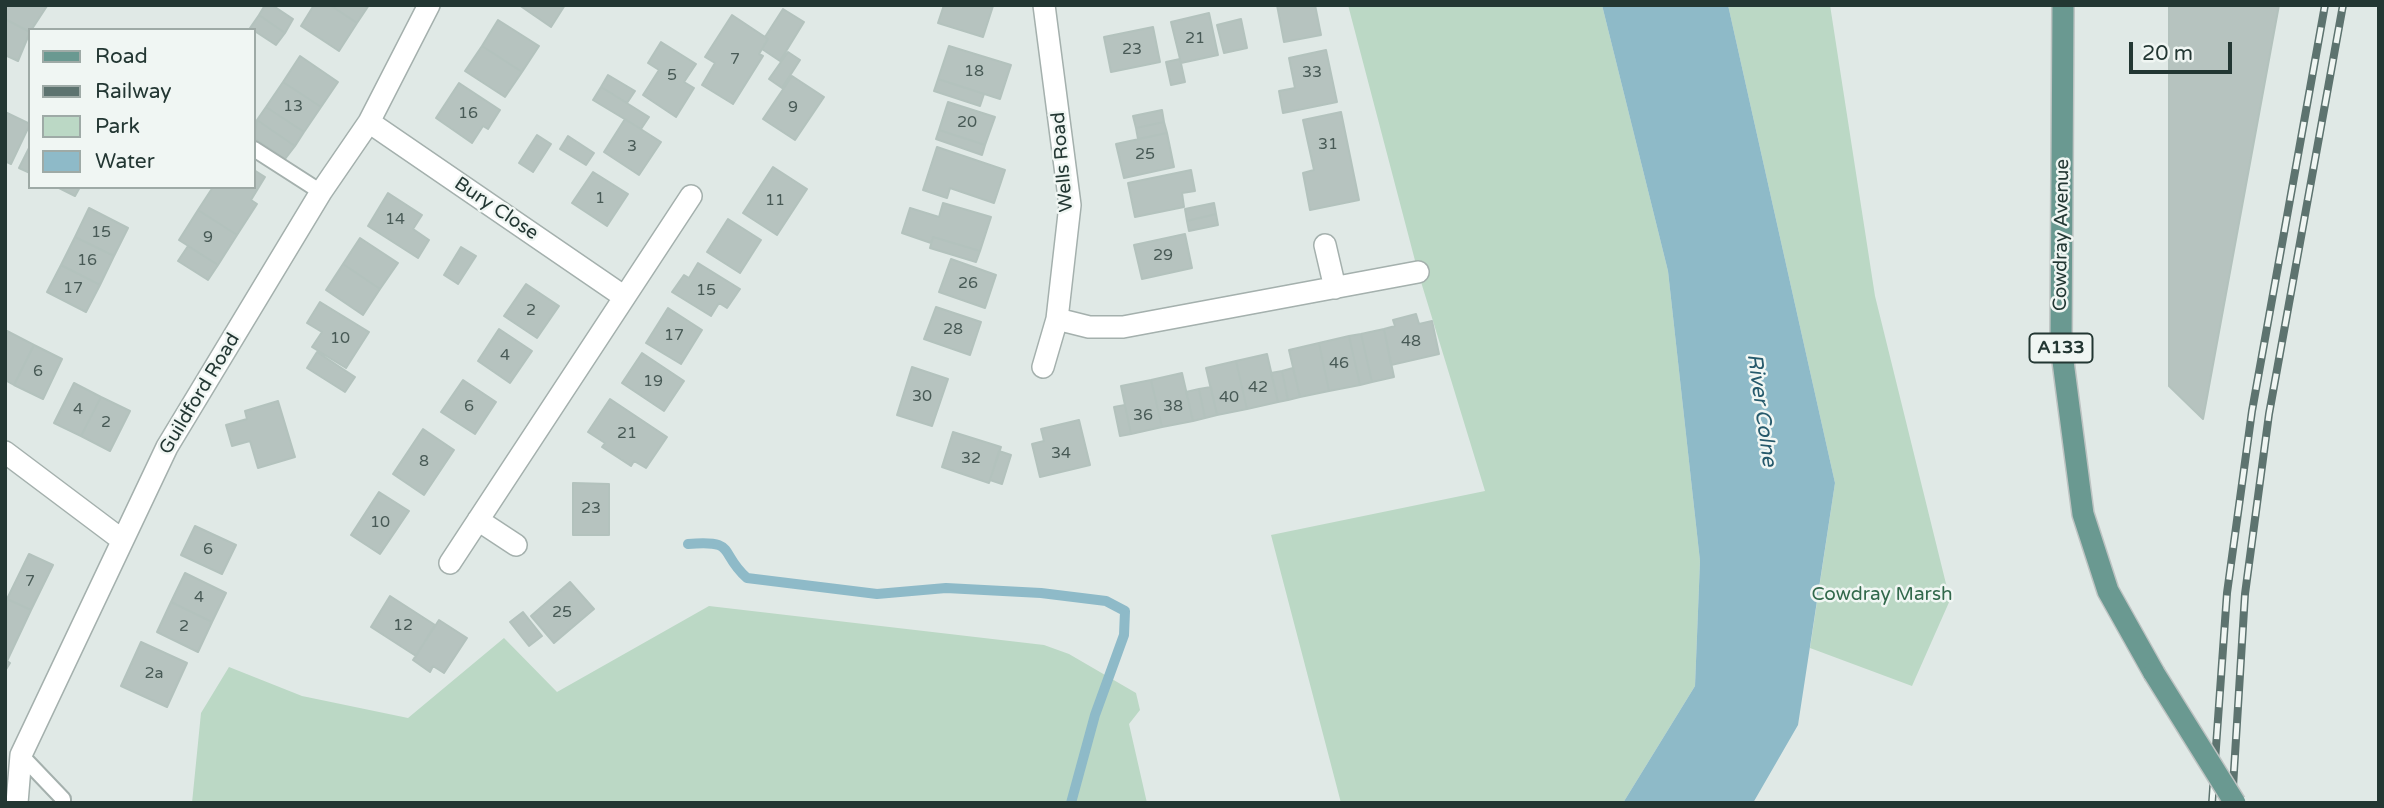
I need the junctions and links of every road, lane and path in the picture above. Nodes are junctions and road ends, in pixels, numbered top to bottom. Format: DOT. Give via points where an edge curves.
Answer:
graph roads {
  1 [pos="429,5"];
  2 [pos="1044,5"];
  3 [pos="2063,5"];
  4 [pos="369,122"];
  5 [pos="256,150"];
  6 [pos="321,192"];
  7 [pos="691,196"];
  8 [pos="1325,245"];
  9 [pos="1418,272"];
  10 [pos="1335,288"];
  11 [pos="623,296"];
  12 [pos="1057,319"];
  13 [pos="1043,368"];
  14 [pos="5,452"];
  15 [pos="478,520"];
  16 [pos="122,540"];
  17 [pos="516,545"];
  18 [pos="450,563"];
  19 [pos="21,754"];
  20 [pos="63,801"];
  21 [pos="17,803"];
  22 [pos="2235,803"];
  1 -- 4 [label="street, Guildford Road"];
  2 -- 12 [label="street, Wells Road" via="1070,205"];
  3 -- 22 [label="main road, Cowdray Avenue / A133, bridge" via="2060,346 2081,501 2108,592"];
  4 -- 6 [label="street, Guildford Road"];
  4 -- 11 [label="street, Bury Close"];
  5 -- 6 [label="lane"];
  6 -- 16 [label="street, Guildford Road" via="167,447"];
  7 -- 11 [label="street"];
  8 -- 10 [label="street"];
  9 -- 10 [label="street"];
  10 -- 12 [label="street" via="1123,327 1089,327"];
  11 -- 15 [label="street"];
  12 -- 13 [label="street, Wells Road"];
  14 -- 16 [label="street"];
  15 -- 17 [label="street"];
  15 -- 18 [label="street"];
  16 -- 19 [label="street, Guildford Road"];
  19 -- 20 [label="lane"];
  19 -- 21 [label="street, Guildford Road"];
}
